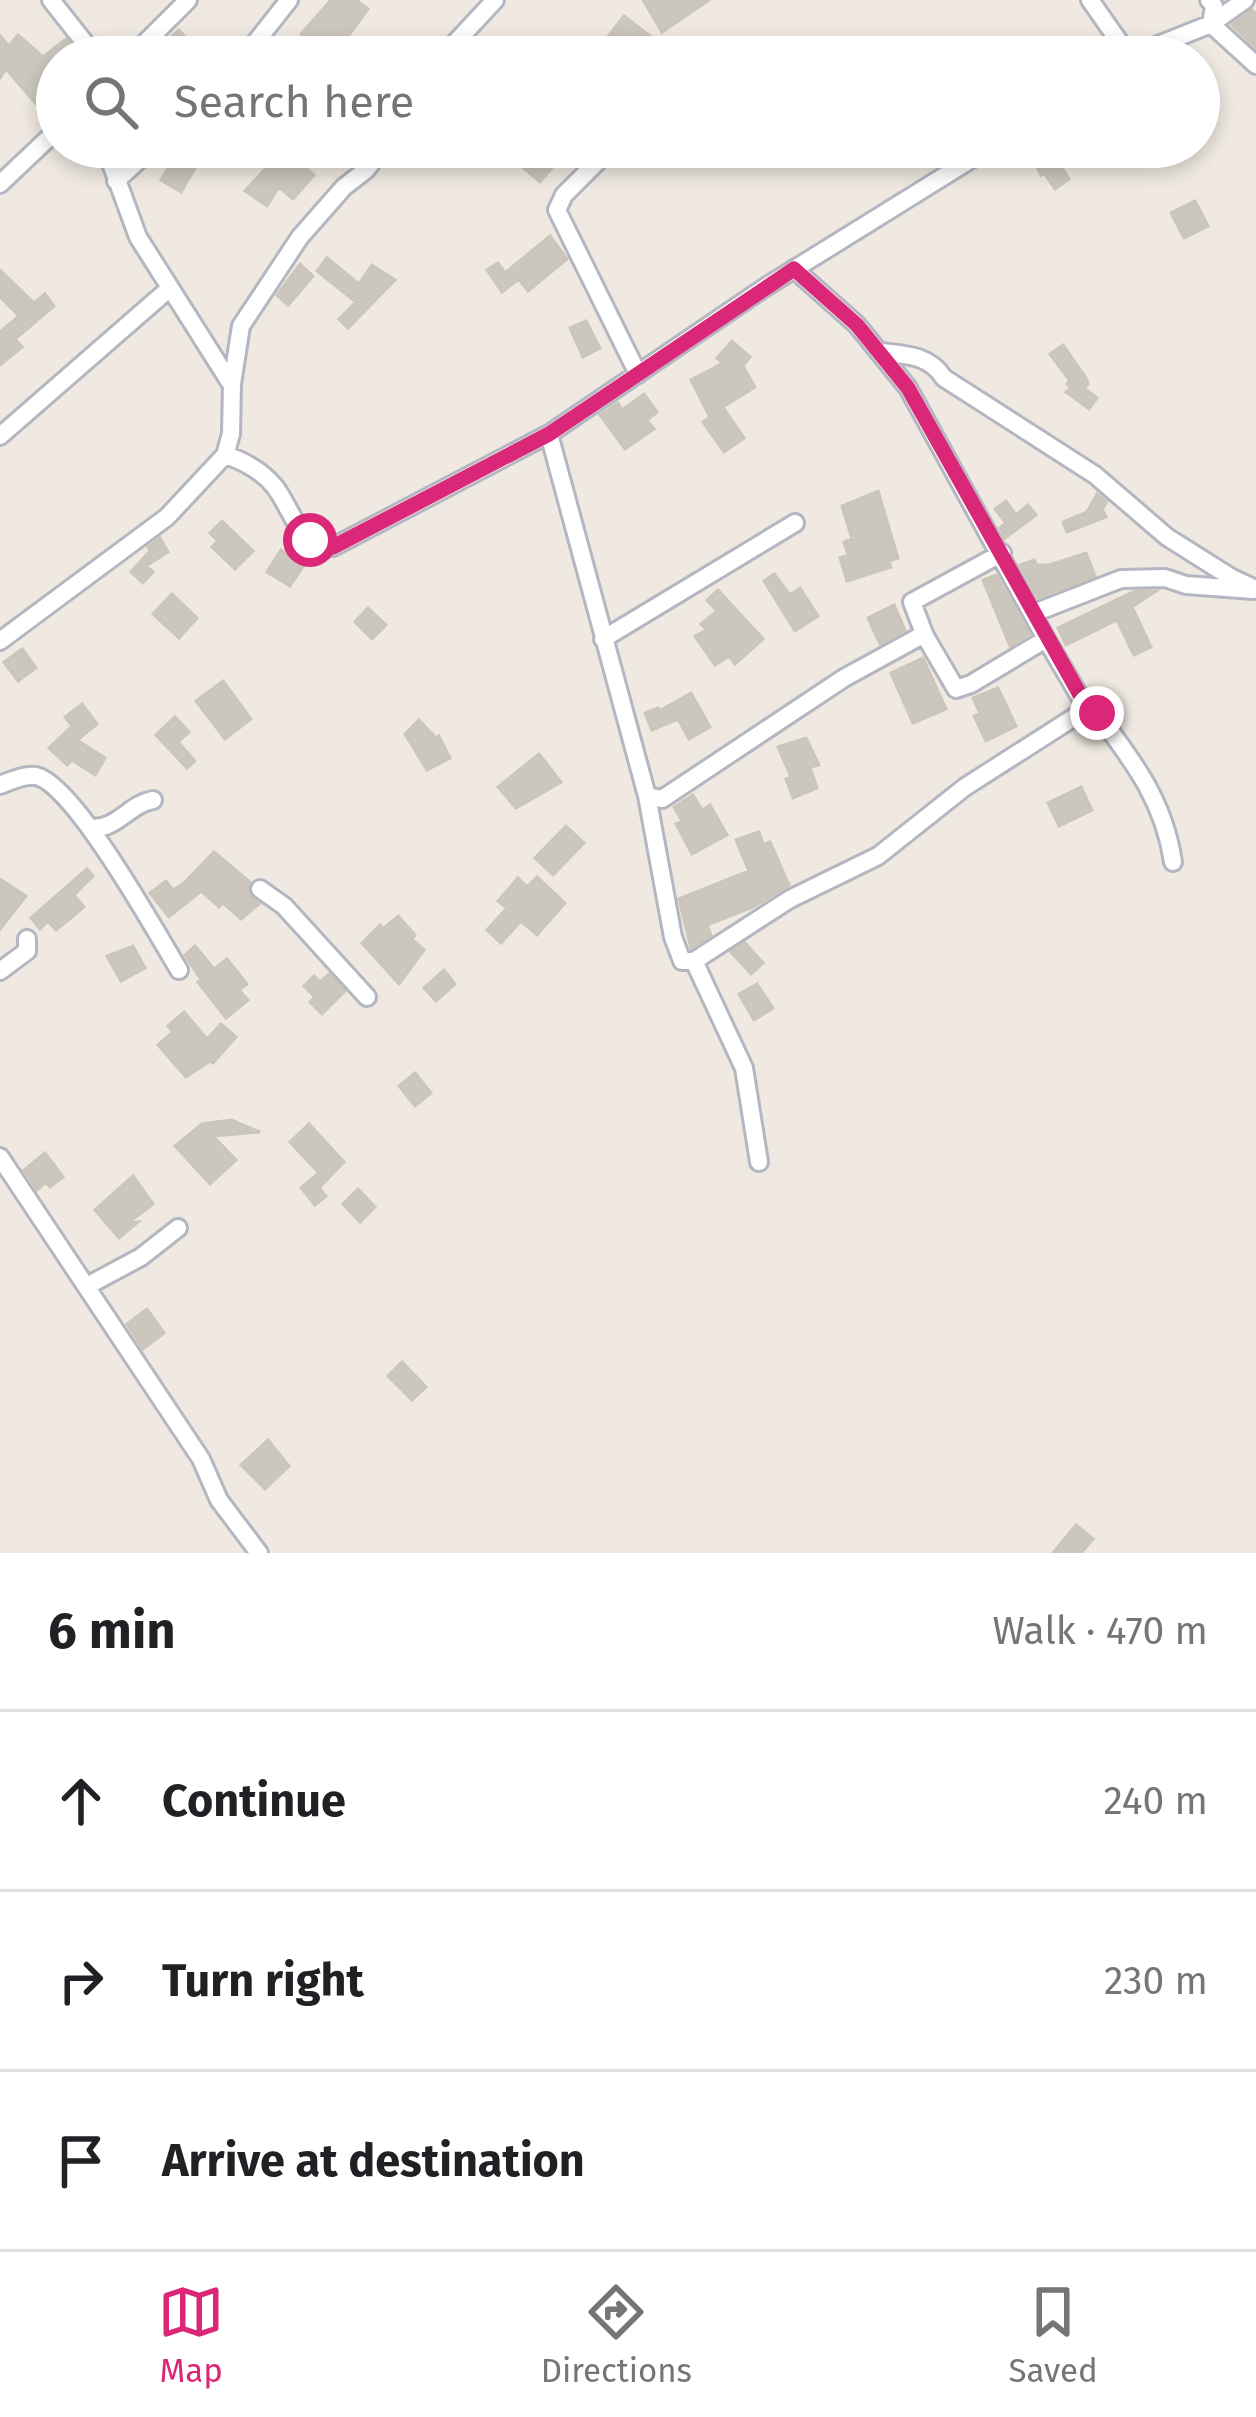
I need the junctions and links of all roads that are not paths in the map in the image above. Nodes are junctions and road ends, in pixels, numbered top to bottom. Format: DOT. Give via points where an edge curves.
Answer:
graph roads {
  1 [pos="51,0"];
  2 [pos="188,0"];
  3 [pos="289,0"];
  4 [pos="495,0"];
  5 [pos="1090,0"];
  6 [pos="1209,0"];
  7 [pos="1245,0"];
  8 [pos="1211,23"];
  9 [pos="79,36"];
  10 [pos="152,36"];
  11 [pos="261,36"];
  12 [pos="462,36"];
  13 [pos="1115,36"];
  14 [pos="1178,36"];
  15 [pos="1256,65"];
  16 [pos="36,150"];
  17 [pos="112,168"];
  18 [pos="130,168"];
  19 [pos="364,168"];
  20 [pos="590,168"];
  21 [pos="957,168"];
  22 [pos="116,181"];
  23 [pos="0,184"];
  24 [pos="794,269"];
  25 [pos="170,288"];
  26 [pos="880,352"];
  27 [pos="638,374"];
  28 [pos="232,384"];
  29 [pos="549,434"];
  30 [pos="0,436"];
  31 [pos="225,455"];
  32 [pos="794,523"];
  33 [pos="1002,554"];
  34 [pos="1256,590"];
  35 [pos="1034,614"];
  36 [pos="925,636"];
  37 [pos="603,639"];
  38 [pos="1046,639"];
  39 [pos="0,641"];
  40 [pos="1088,709"];
  41 [pos="0,785"];
  42 [pos="646,796"];
  43 [pos="153,800"];
  44 [pos="90,828"];
  45 [pos="1173,862"];
  46 [pos="260,889"];
  47 [pos="27,939"];
  48 [pos="694,961"];
  49 [pos="179,970"];
  50 [pos="0,971"];
  51 [pos="367,998"];
  52 [pos="0,1156"];
  53 [pos="759,1162"];
  54 [pos="178,1228"];
  55 [pos="87,1286"];
  56 [pos="259,1553"];
  1 -- 9 [label="street"];
  2 -- 10 [label="street"];
  3 -- 11 [label="street"];
  4 -- 12 [label="street"];
  5 -- 13 [label="street"];
  6 -- 8 [label="street"];
  7 -- 8 [label="street"];
  8 -- 14 [label="street"];
  8 -- 15 [label="street"];
  16 -- 23 [label="street"];
  17 -- 22 [label="street"];
  18 -- 22 [label="street"];
  19 -- 28 [label="street" via="300,237 252,306 236,343"];
  20 -- 27 [label="street" via="557,210"];
  21 -- 24 [label="street"];
  22 -- 25 [label="street"];
  24 -- 26 [label="street"];
  24 -- 27 [label="street"];
  25 -- 28 [label="street"];
  25 -- 30 [label="street"];
  26 -- 33 [label="street"];
  26 -- 34 [label="street" via="935,364 944,378 1095,475 1167,537"];
  27 -- 29 [label="street"];
  28 -- 31 [label="street"];
  29 -- 31 [label="street" via="333,547 310,540 274,486"];
  29 -- 37 [label="street"];
  31 -- 39 [label="street" via="167,517"];
  32 -- 37 [label="street"];
  33 -- 35 [label="street"];
  33 -- 36 [label="street" via="912,602"];
  34 -- 35 [label="street" via="1121,579"];
  35 -- 38 [label="street"];
  36 -- 38 [label="street" via="956,689"];
  36 -- 42 [label="street" via="844,678 662,799"];
  37 -- 42 [label="street"];
  38 -- 40 [label="street"];
  40 -- 45 [label="street" via="1147,780 1168,826"];
  40 -- 48 [label="street" via="965,787 878,856 790,898"];
  41 -- 44 [label="street" via="38,776"];
  42 -- 48 [label="street" via="673,937 682,961"];
  43 -- 44 [label="street" via="112,825"];
  44 -- 49 [label="street"];
  46 -- 51 [label="street"];
  47 -- 50 [label="street" via="27,951"];
  48 -- 53 [label="street" via="744,1068"];
  52 -- 55 [label="street"];
  54 -- 55 [label="street"];
  55 -- 56 [label="street"];
}
